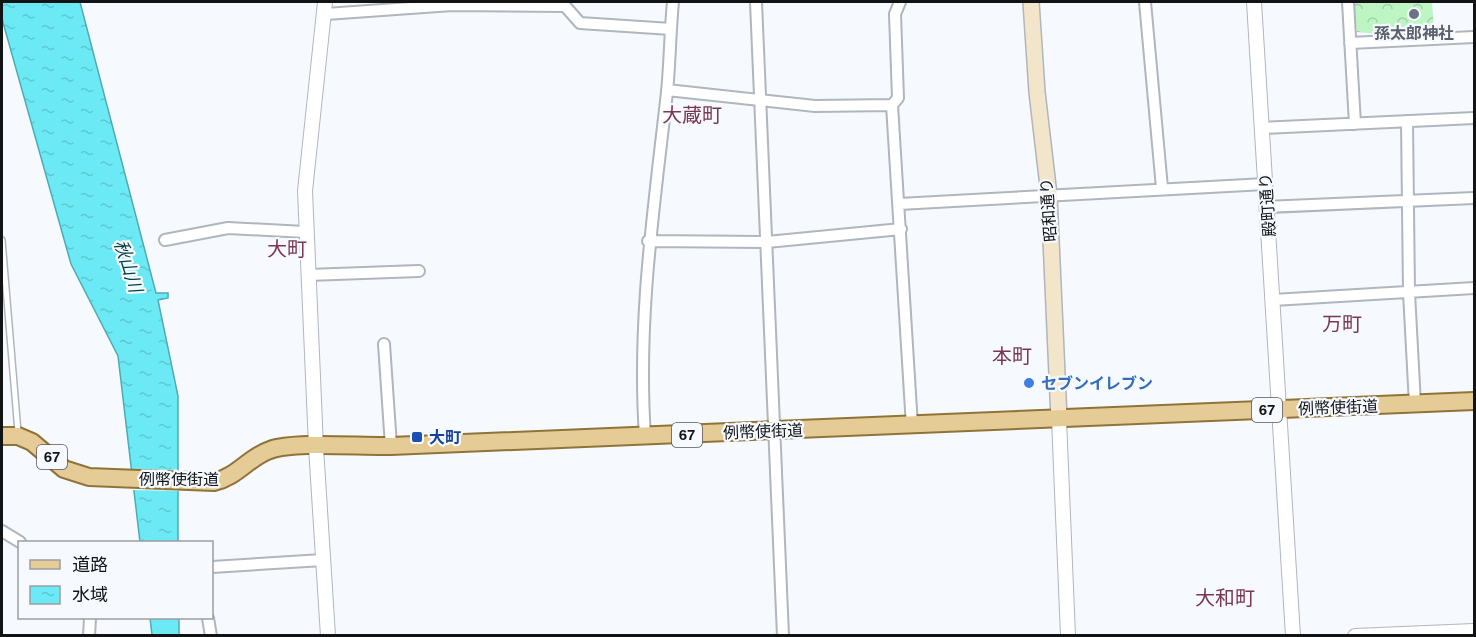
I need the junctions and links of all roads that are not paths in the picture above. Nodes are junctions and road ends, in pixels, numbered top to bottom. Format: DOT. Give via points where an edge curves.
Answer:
graph roads {
  1 [pos="673,2"];
  2 [pos="756,2"];
  3 [pos="900,2"];
  4 [pos="1031,2"];
  5 [pos="1145,2"];
  6 [pos="1254,2"];
  7 [pos="1348,2"];
  8 [pos="326,8"];
  9 [pos="671,29"];
  10 [pos="1474,37"];
  11 [pos="1350,43"];
  12 [pos="667,90"];
  13 [pos="760,102"];
  14 [pos="892,105"];
  15 [pos="1474,118"];
  16 [pos="1407,121"];
  17 [pos="1355,124"];
  18 [pos="1262,128"];
  19 [pos="1265,184"];
  20 [pos="1162,188"];
  21 [pos="1049,195"];
  22 [pos="1474,198"];
  23 [pos="1408,201"];
  24 [pos="899,204"];
  25 [pos="1267,207"];
  26 [pos="901,229"];
  27 [pos="305,232"];
  28 [pos="2,240"];
  29 [pos="165,240"];
  30 [pos="648,241"];
  31 [pos="767,242"];
  32 [pos="419,271"];
  33 [pos="308,275"];
  34 [pos="1474,288"];
  35 [pos="1409,293"];
  36 [pos="1273,300"];
  37 [pos="384,344"];
  38 [pos="1474,401"];
  39 [pos="1415,404"];
  40 [pos="1279,409"];
  41 [pos="1059,419"];
  42 [pos="912,426"];
  43 [pos="777,431"];
  44 [pos="10,436"];
  45 [pos="645,436"];
  46 [pos="391,446"];
  47 [pos="316,447"];
  48 [pos="2,531"];
  49 [pos="18,542"];
  50 [pos="323,560"];
  51 [pos="213,567"];
  52 [pos="90,619"];
  53 [pos="208,619"];
  54 [pos="1474,631"];
  55 [pos="89,636"];
  56 [pos="211,636"];
  57 [pos="328,636"];
  58 [pos="783,636"];
  59 [pos="1068,636"];
  60 [pos="1293,636"];
  61 [pos="1355,636"];
  1 -- 9 [label="street"];
  2 -- 13 [label="street"];
  3 -- 14 [label="street" via="895,14 898,98"];
  4 -- 21 [label="main road, 昭和通り"];
  5 -- 20 [label="street"];
  6 -- 18 [label="street, 殿町通り"];
  7 -- 11 [label="street"];
  8 -- 9 [label="street" via="565,6 580,23"];
  8 -- 27 [label="street" via="305,190"];
  9 -- 12 [label="street"];
  10 -- 11 [label="street"];
  11 -- 17 [label="street"];
  12 -- 13 [label="street"];
  12 -- 30 [label="street"];
  13 -- 14 [label="street"];
  13 -- 31 [label="street"];
  14 -- 24 [label="street"];
  15 -- 16 [label="street"];
  16 -- 17 [label="street"];
  16 -- 23 [label="street"];
  17 -- 18 [label="street"];
  18 -- 19 [label="street, 殿町通り"];
  19 -- 20 [label="street"];
  19 -- 25 [label="street, 殿町通り"];
  20 -- 21 [label="street"];
  21 -- 24 [label="street"];
  21 -- 41 [label="main road, 昭和通り"];
  22 -- 23 [label="street"];
  23 -- 25 [label="street"];
  23 -- 35 [label="street"];
  24 -- 26 [label="street"];
  25 -- 36 [label="street, 殿町通り"];
  26 -- 31 [label="street"];
  26 -- 42 [label="street"];
  27 -- 29 [label="street" via="228,228"];
  27 -- 33 [label="street"];
  28 -- 44 [label="lane"];
  30 -- 31 [label="street"];
  30 -- 45 [label="street" via="641,377"];
  31 -- 43 [label="street"];
  32 -- 33 [label="street"];
  33 -- 47 [label="street"];
  34 -- 35 [label="street"];
  35 -- 36 [label="street"];
  35 -- 39 [label="street"];
  36 -- 40 [label="street, 殿町通り"];
  37 -- 46 [label="street"];
  38 -- 39 [label="main road, 例幣使街道 / 67"];
  39 -- 40 [label="main road, 例幣使街道 / 67"];
  40 -- 41 [label="main road, 例幣使街道 / 67"];
  40 -- 60 [label="street, 殿町通り"];
  41 -- 42 [label="main road, 例幣使街道 / 67"];
  41 -- 59 [label="street"];
  42 -- 43 [label="main road, 例幣使街道 / 67"];
  43 -- 45 [label="main road, 例幣使街道 / 67"];
  43 -- 58 [label="street"];
  44 -- 47 [label="main road, 例幣使街道 / 67" via="42,448 64,469 78,475 202,482 227,479 270,449"];
  45 -- 46 [label="main road, 例幣使街道 / 67"];
  46 -- 47 [label="main road, 例幣使街道 / 67"];
  47 -- 50 [label="street"];
  48 -- 49 [label="street"];
  50 -- 51 [label="street"];
  50 -- 57 [label="street"];
  52 -- 55 [label="street"];
  53 -- 56 [label="street"];
  54 -- 61 [label="street"];
}
